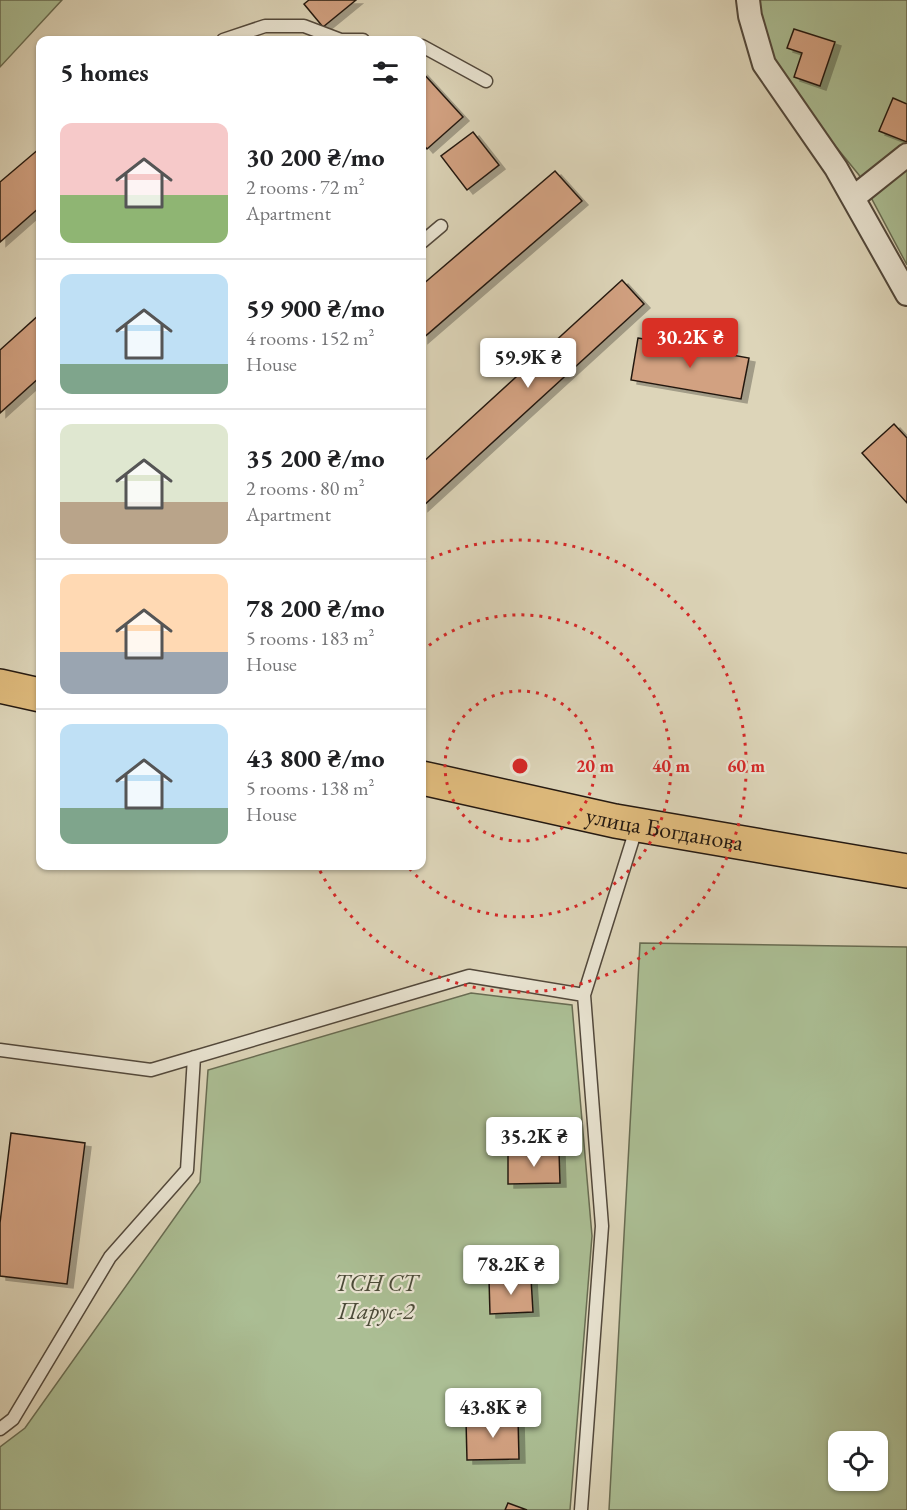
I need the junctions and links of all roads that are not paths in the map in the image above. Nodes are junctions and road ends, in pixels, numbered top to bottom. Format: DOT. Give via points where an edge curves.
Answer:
graph roads {
  1 [pos="748,0"];
  2 [pos="246,36"];
  3 [pos="330,36"];
  4 [pos="426,48"];
  5 [pos="486,81"];
  6 [pos="907,155"];
  7 [pos="853,198"];
  8 [pos="441,226"];
  9 [pos="426,239"];
  10 [pos="907,294"];
  11 [pos="0,686"];
  12 [pos="36,694"];
  13 [pos="426,779"];
  14 [pos="637,825"];
  15 [pos="907,871"];
  16 [pos="584,995"];
  17 [pos="0,1050"];
  18 [pos="194,1058"];
  19 [pos="0,1429"];
  20 [pos="581,1510"];
  1 -- 7 [label="street" via="764,64"];
  2 -- 3 [label="lane" via="265,26 304,26"];
  4 -- 5 [label="lane"];
  6 -- 7 [label="street"];
  7 -- 10 [label="street"];
  8 -- 9 [label="lane"];
  11 -- 12 [label="main road"];
  13 -- 14 [label="main road, улица Богданова"];
  14 -- 15 [label="main road, улица Богданова"];
  14 -- 16 [label="lane"];
  16 -- 18 [label="lane" via="469,976"];
  16 -- 20 [label="lane" via="602,1226"];
  17 -- 18 [label="lane" via="151,1071"];
  18 -- 19 [label="lane" via="187,1170 110,1257 13,1419"];
}
